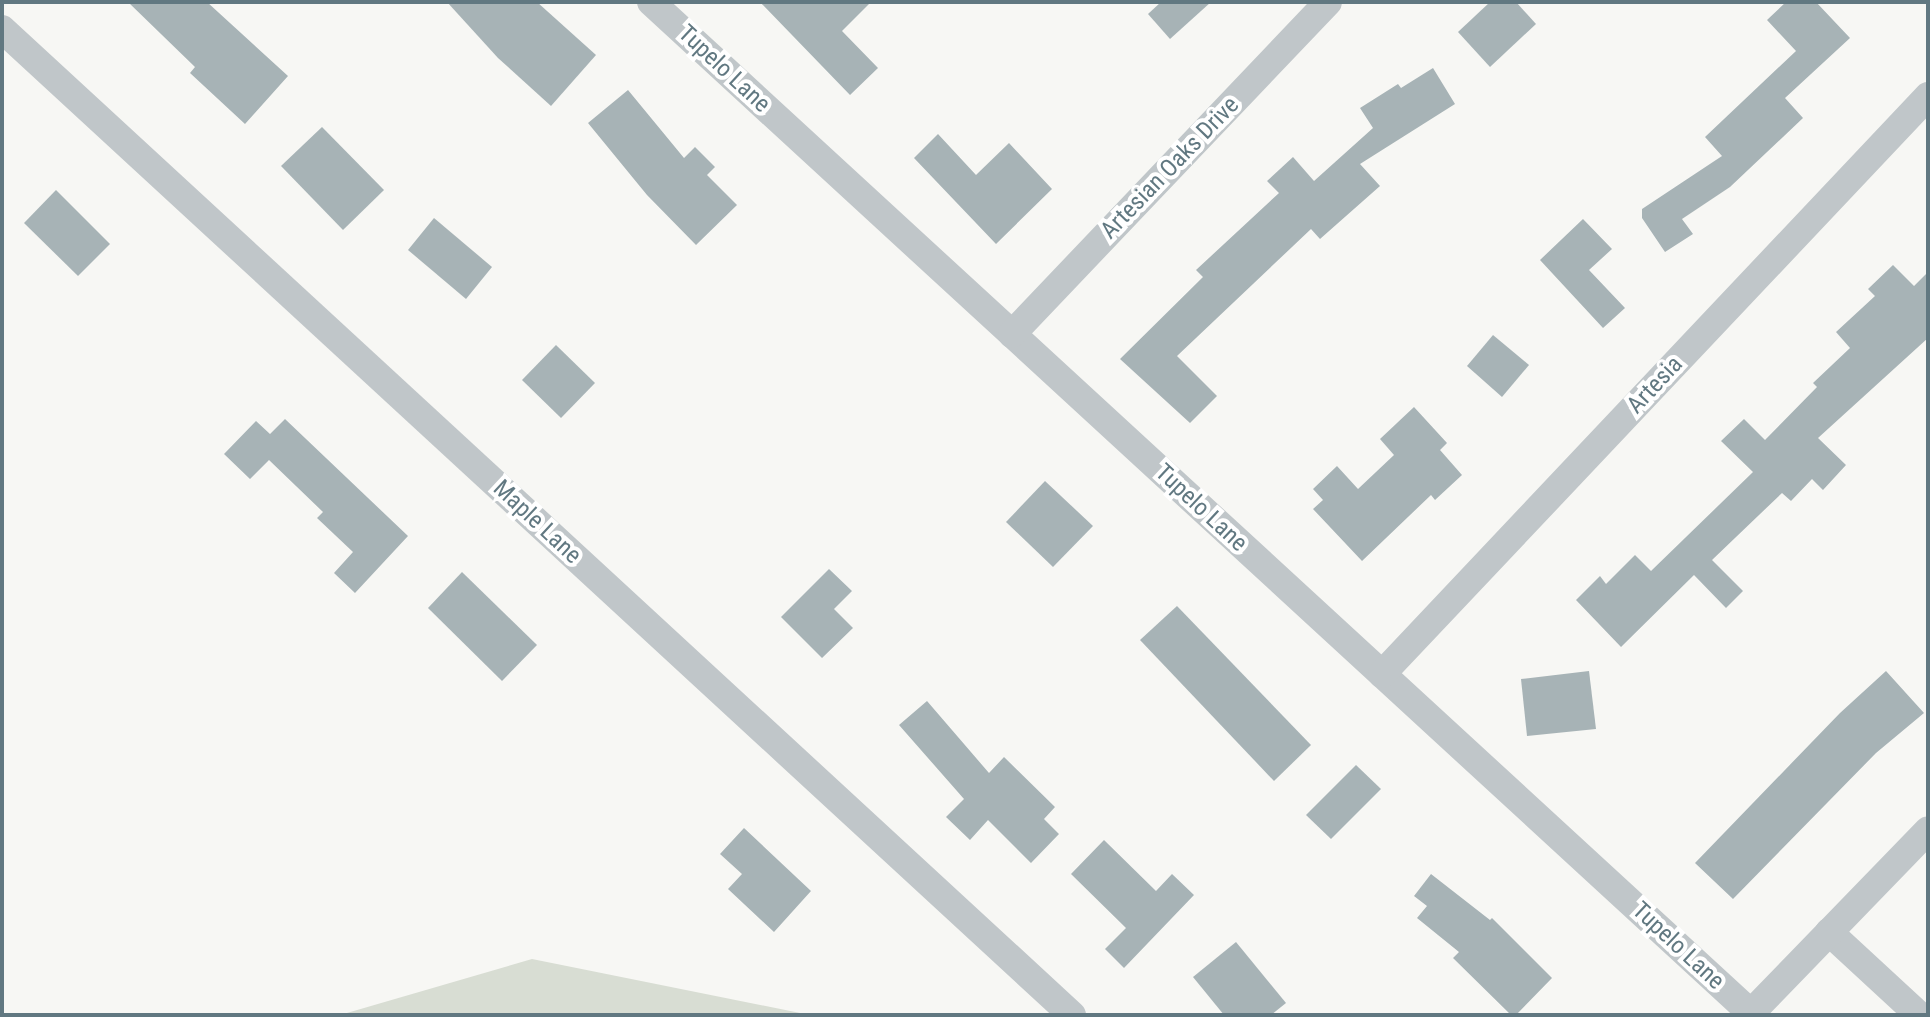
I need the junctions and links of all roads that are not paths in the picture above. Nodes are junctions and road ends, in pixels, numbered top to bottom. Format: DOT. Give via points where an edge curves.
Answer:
graph roads {
  1 [pos="651,2"];
  2 [pos="1328,2"];
  3 [pos="2,29"];
  4 [pos="1928,96"];
  5 [pos="1012,334"];
  6 [pos="1382,674"];
  7 [pos="1928,830"];
  8 [pos="1829,932"];
  9 [pos="1750,1014"];
  10 [pos="1072,1015"];
  11 [pos="1919,1015"];
  1 -- 5 [label="street, Tupelo Lane"];
  2 -- 5 [label="street, Artesian Oaks Drive"];
  3 -- 10 [label="street, Maple Lane"];
  4 -- 6 [label="street, Artesia"];
  5 -- 6 [label="street, Tupelo Lane"];
  6 -- 9 [label="street, Tupelo Lane"];
  7 -- 8 [label="street"];
  8 -- 9 [label="street"];
  8 -- 11 [label="street"];
}
